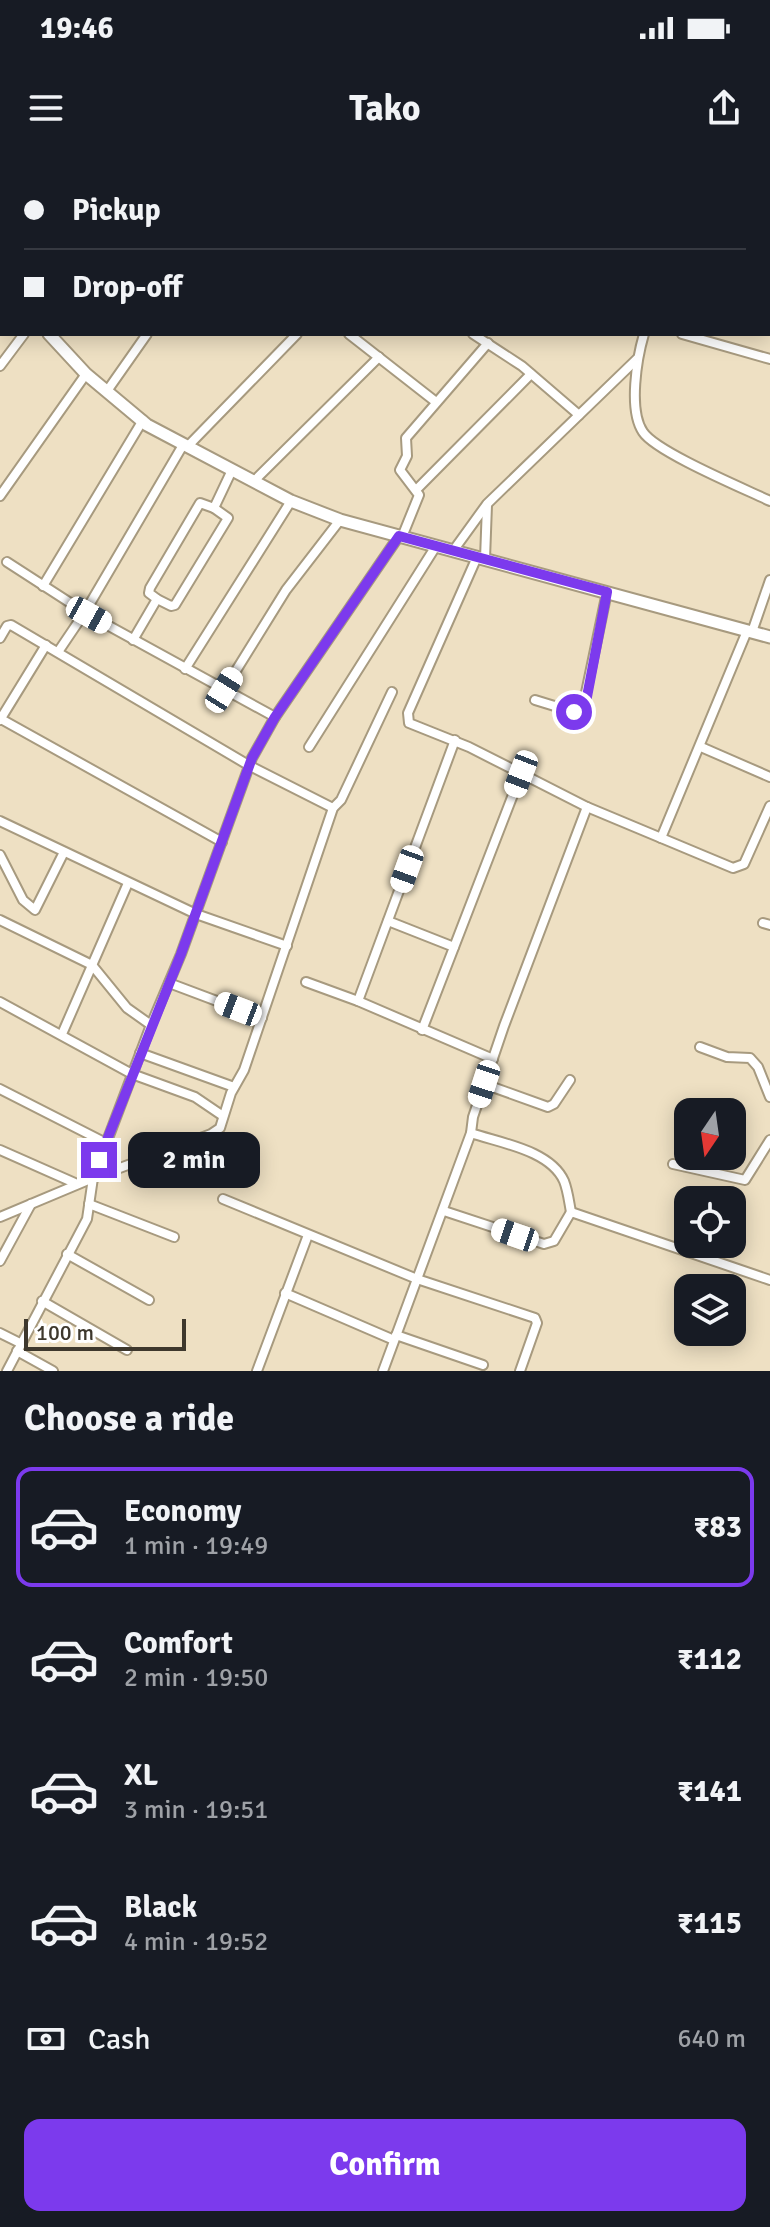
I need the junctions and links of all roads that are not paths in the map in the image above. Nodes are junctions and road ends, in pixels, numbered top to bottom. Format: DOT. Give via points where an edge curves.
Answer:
graph roads {
  1 [pos="22,336"];
  2 [pos="51,336"];
  3 [pos="146,336"];
  4 [pos="295,336"];
  5 [pos="352,336"];
  6 [pos="476,336"];
  7 [pos="643,336"];
  8 [pos="689,336"];
  9 [pos="724,336"];
  10 [pos="488,343"];
  11 [pos="722,345"];
  12 [pos="379,357"];
  13 [pos="637,359"];
  14 [pos="770,359"];
  15 [pos="0,366"];
  16 [pos="86,374"];
  17 [pos="531,374"];
  18 [pos="107,391"];
  19 [pos="436,402"];
  20 [pos="579,415"];
  21 [pos="143,420"];
  22 [pos="185,446"];
  23 [pos="232,470"];
  24 [pos="254,481"];
  25 [pos="416,490"];
  26 [pos="0,496"];
  27 [pos="291,501"];
  28 [pos="770,501"];
  29 [pos="487,504"];
  30 [pos="214,508"];
  31 [pos="340,520"];
  32 [pos="400,536"];
  33 [pos="436,546"];
  34 [pos="453,551"];
  35 [pos="481,558"];
  36 [pos="7,562"];
  37 [pos="770,580"];
  38 [pos="43,586"];
  39 [pos="607,592"];
  40 [pos="157,599"];
  41 [pos="85,612"];
  42 [pos="750,632"];
  43 [pos="770,637"];
  44 [pos="0,638"];
  45 [pos="133,640"];
  46 [pos="46,645"];
  47 [pos="58,652"];
  48 [pos="185,669"];
  49 [pos="224,690"];
  50 [pos="392,692"];
  51 [pos="535,700"];
  52 [pos="275,717"];
  53 [pos="0,720"];
  54 [pos="455,740"];
  55 [pos="309,747"];
  56 [pos="701,747"];
  57 [pos="250,766"];
  58 [pos="521,774"];
  59 [pos="770,777"];
  60 [pos="770,806"];
  61 [pos="587,807"];
  62 [pos="333,808"];
  63 [pos="1,823"];
  64 [pos="661,838"];
  65 [pos="222,842"];
  66 [pos="64,852"];
  67 [pos="0,855"];
  68 [pos="128,883"];
  69 [pos="196,914"];
  70 [pos="0,920"];
  71 [pos="388,921"];
  72 [pos="287,946"];
  73 [pos="454,947"];
  74 [pos="92,965"];
  75 [pos="306,982"];
  76 [pos="169,983"];
  77 [pos="358,1001"];
  78 [pos="0,1002"];
  79 [pos="262,1018"];
  80 [pos="151,1025"];
  81 [pos="422,1030"];
  82 [pos="62,1034"];
  83 [pos="700,1047"];
  84 [pos="140,1053"];
  85 [pos="493,1059"];
  86 [pos="132,1074"];
  87 [pos="570,1080"];
  88 [pos="484,1084"];
  89 [pos="234,1087"];
  90 [pos="0,1089"];
  91 [pos="770,1097"];
  92 [pos="223,1116"];
  93 [pos="471,1133"];
  94 [pos="770,1140"];
  95 [pos="106,1143"];
  96 [pos="0,1150"];
  97 [pos="673,1164"];
  98 [pos="93,1178"];
  99 [pos="77,1184"];
  100 [pos="223,1199"];
  101 [pos="31,1204"];
  102 [pos="89,1204"];
  103 [pos="444,1211"];
  104 [pos="571,1212"];
  105 [pos="0,1217"];
  106 [pos="308,1235"];
  107 [pos="174,1237"];
  108 [pos="67,1254"];
  109 [pos="0,1261"];
  110 [pos="417,1279"];
  111 [pos="770,1280"];
  112 [pos="285,1293"];
  113 [pos="149,1300"];
  114 [pos="42,1301"];
  115 [pos="0,1333"];
  116 [pos="395,1338"];
  117 [pos="19,1347"];
  118 [pos="127,1350"];
  119 [pos="483,1365"];
  120 [pos="7,1371"];
  121 [pos="53,1371"];
  122 [pos="257,1371"];
  123 [pos="383,1371"];
  124 [pos="520,1371"];
  1 -- 15 [label="street"];
  2 -- 16 [label="street"];
  3 -- 18 [label="street"];
  4 -- 22 [label="street"];
  5 -- 12 [label="street"];
  6 -- 10 [label="street"];
  7 -- 13 [label="street"];
  8 -- 11 [label="street"];
  9 -- 11 [label="street"];
  10 -- 17 [label="street"];
  10 -- 19 [label="street"];
  11 -- 14 [label="street"];
  12 -- 19 [label="street"];
  12 -- 24 [label="street"];
  13 -- 20 [label="street"];
  13 -- 28 [label="street" via="635,400 643,432 669,452"];
  16 -- 18 [label="street"];
  16 -- 26 [label="street"];
  17 -- 20 [label="street"];
  17 -- 25 [label="street"];
  18 -- 21 [label="street"];
  19 -- 25 [label="street" via="405,439 407,456 400,470"];
  20 -- 29 [label="street"];
  21 -- 22 [label="street"];
  21 -- 38 [label="street"];
  22 -- 23 [label="street"];
  22 -- 41 [label="street"];
  23 -- 24 [label="street"];
  23 -- 30 [label="street"];
  24 -- 27 [label="street"];
  25 -- 32 [label="street" via="418,498"];
  27 -- 31 [label="street"];
  27 -- 48 [label="street"];
  29 -- 34 [label="street"];
  29 -- 35 [label="street"];
  30 -- 40 [label="street" via="200,503 149,590"];
  30 -- 40 [label="street" via="228,518 175,605"];
  31 -- 32 [label="street"];
  31 -- 49 [label="street" via="286,590"];
  32 -- 33 [label="street"];
  32 -- 52 [label="street"];
  33 -- 34 [label="street"];
  33 -- 55 [label="street"];
  34 -- 35 [label="street"];
  35 -- 39 [label="street"];
  35 -- 54 [label="street" via="407,715 413,725"];
  36 -- 38 [label="street"];
  37 -- 42 [label="street"];
  38 -- 41 [label="street"];
  39 -- 42 [label="street"];
  39 -- 51 [label="street" via="583,707 574,712"];
  40 -- 45 [label="street"];
  41 -- 45 [label="street"];
  41 -- 47 [label="street"];
  42 -- 43 [label="street"];
  42 -- 56 [label="street"];
  44 -- 46 [label="street" via="11,625"];
  45 -- 48 [label="street"];
  46 -- 47 [label="street"];
  46 -- 53 [label="street"];
  47 -- 57 [label="street"];
  48 -- 49 [label="street"];
  49 -- 52 [label="street"];
  50 -- 62 [label="street"];
  52 -- 57 [label="street"];
  53 -- 65 [label="street"];
  54 -- 58 [label="street"];
  54 -- 71 [label="street"];
  56 -- 59 [label="street"];
  56 -- 64 [label="street"];
  57 -- 62 [label="street"];
  57 -- 65 [label="street"];
  58 -- 61 [label="street"];
  58 -- 73 [label="street"];
  60 -- 64 [label="street" via="739,868"];
  61 -- 64 [label="street"];
  61 -- 85 [label="street"];
  62 -- 72 [label="street"];
  63 -- 66 [label="street"];
  65 -- 69 [label="street"];
  66 -- 67 [label="street" via="35,910 23,900"];
  66 -- 68 [label="street"];
  68 -- 69 [label="street"];
  68 -- 74 [label="street"];
  69 -- 72 [label="street"];
  69 -- 76 [label="street"];
  70 -- 74 [label="street"];
  71 -- 73 [label="street"];
  71 -- 77 [label="street"];
  72 -- 79 [label="street"];
  73 -- 81 [label="street"];
  74 -- 80 [label="street" via="127,1008"];
  74 -- 82 [label="street"];
  75 -- 77 [label="street"];
  76 -- 79 [label="street"];
  76 -- 80 [label="street"];
  77 -- 81 [label="street"];
  78 -- 82 [label="street"];
  79 -- 89 [label="street"];
  80 -- 84 [label="street"];
  81 -- 85 [label="street"];
  82 -- 86 [label="street"];
  83 -- 91 [label="street" via="722,1056 750,1058"];
  84 -- 86 [label="street"];
  84 -- 89 [label="street"];
  85 -- 88 [label="street"];
  86 -- 92 [label="street" via="195,1097"];
  86 -- 95 [label="street"];
  87 -- 88 [label="street" via="548,1107"];
  88 -- 93 [label="street"];
  89 -- 92 [label="street"];
  90 -- 95 [label="street"];
  92 -- 98 [label="street" via="220,1128 211,1134"];
  93 -- 103 [label="street"];
  93 -- 104 [label="street" via="551,1165 563,1179"];
  94 -- 97 [label="street" via="745,1180"];
  95 -- 98 [label="street"];
  96 -- 99 [label="street"];
  98 -- 99 [label="street"];
  98 -- 102 [label="street"];
  99 -- 101 [label="street"];
  100 -- 106 [label="street"];
  101 -- 105 [label="street"];
  101 -- 109 [label="street"];
  102 -- 107 [label="street"];
  102 -- 108 [label="street" via="87,1219"];
  103 -- 104 [label="street" via="544,1244 554,1241"];
  103 -- 110 [label="street"];
  104 -- 111 [label="street"];
  106 -- 110 [label="street"];
  106 -- 112 [label="street"];
  108 -- 113 [label="street"];
  108 -- 114 [label="street"];
  110 -- 116 [label="street"];
  110 -- 124 [label="street" via="535,1318"];
  112 -- 116 [label="street"];
  112 -- 122 [label="street"];
  114 -- 117 [label="street"];
  114 -- 118 [label="street"];
  115 -- 117 [label="street"];
  116 -- 119 [label="street"];
  116 -- 123 [label="street"];
  117 -- 120 [label="street"];
  117 -- 121 [label="street"];
}
